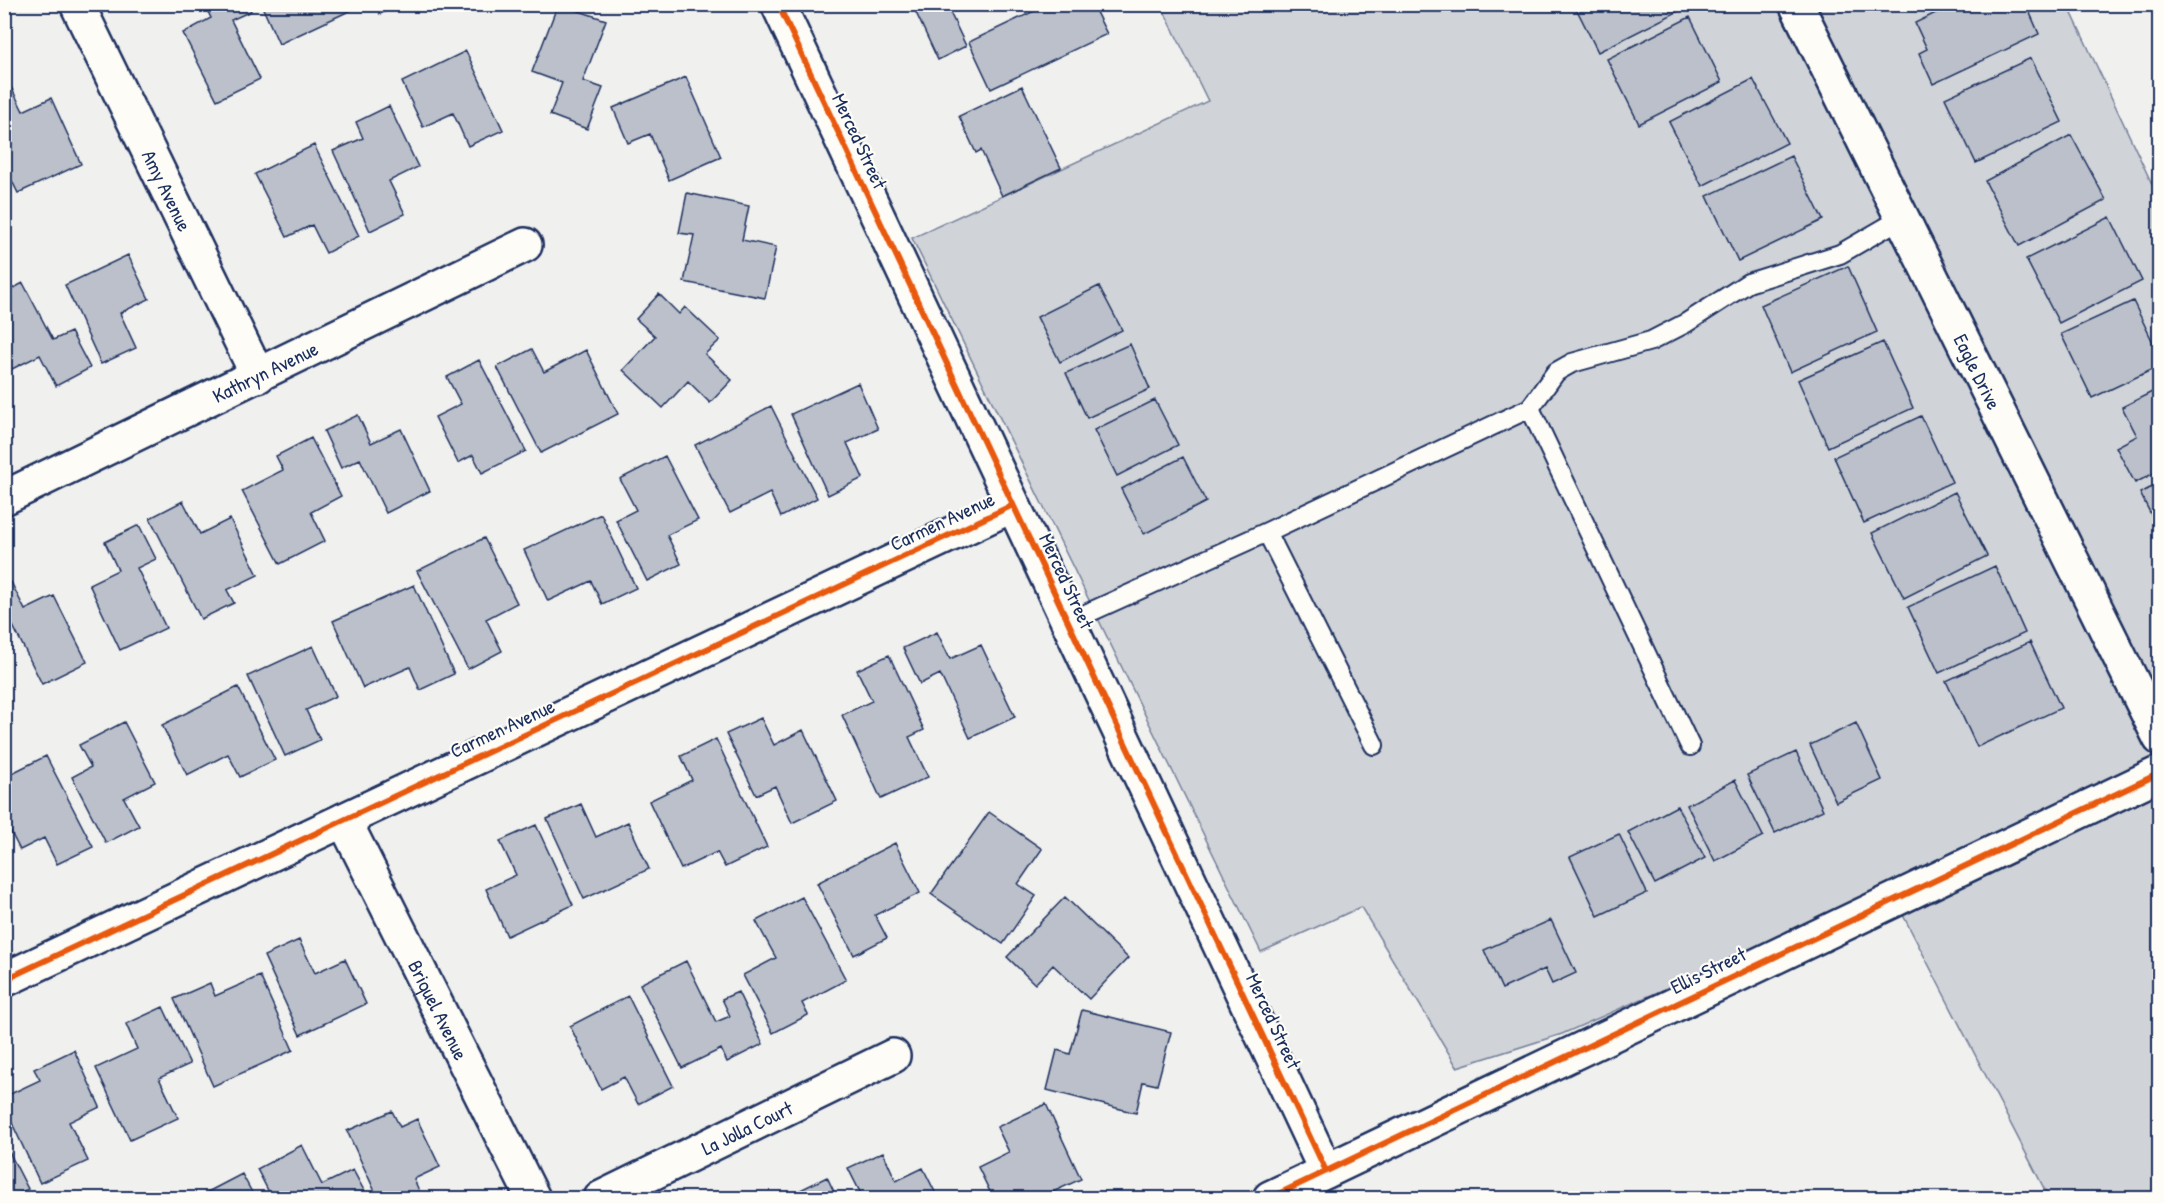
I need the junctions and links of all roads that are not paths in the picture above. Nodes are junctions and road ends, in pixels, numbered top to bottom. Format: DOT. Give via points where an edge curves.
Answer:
graph roads {
  1 [pos="77,4"];
  2 [pos="778,4"];
  3 [pos="1796,4"];
  4 [pos="1902,218"];
  5 [pos="525,245"];
  6 [pos="258,376"];
  7 [pos="1530,408"];
  8 [pos="4,498"];
  9 [pos="1013,505"];
  10 [pos="1267,532"];
  11 [pos="1068,622"];
  12 [pos="2160,738"];
  13 [pos="1374,745"];
  14 [pos="1690,746"];
  15 [pos="2160,773"];
  16 [pos="344,820"];
  17 [pos="4,980"];
  18 [pos="893,1056"];
  19 [pos="1326,1171"];
  20 [pos="533,1198"];
  21 [pos="601,1198"];
  22 [pos="1270,1198"];
  1 -- 6 [label="street, Amy Avenue"];
  2 -- 9 [label="street, Merced Street"];
  3 -- 4 [label="street, Eagle Drive"];
  4 -- 7 [label="lane" via="1840,254 1748,283 1686,324 1651,341 1572,363 1556,372"];
  4 -- 12 [label="street, Eagle Drive"];
  5 -- 6 [label="street, Kathryn Avenue"];
  6 -- 8 [label="street, Kathryn Avenue"];
  7 -- 10 [label="lane"];
  7 -- 14 [label="lane"];
  9 -- 11 [label="street, Merced Street"];
  9 -- 16 [label="street, Carmen Avenue"];
  10 -- 11 [label="lane"];
  10 -- 13 [label="lane"];
  11 -- 19 [label="street, Merced Street"];
  15 -- 19 [label="street, Ellis Street"];
  16 -- 17 [label="street, Carmen Avenue"];
  16 -- 20 [label="street, Briquel Avenue"];
  18 -- 21 [label="street, La Jolla Court"];
  19 -- 22 [label="street, Ellis Street"];
}
